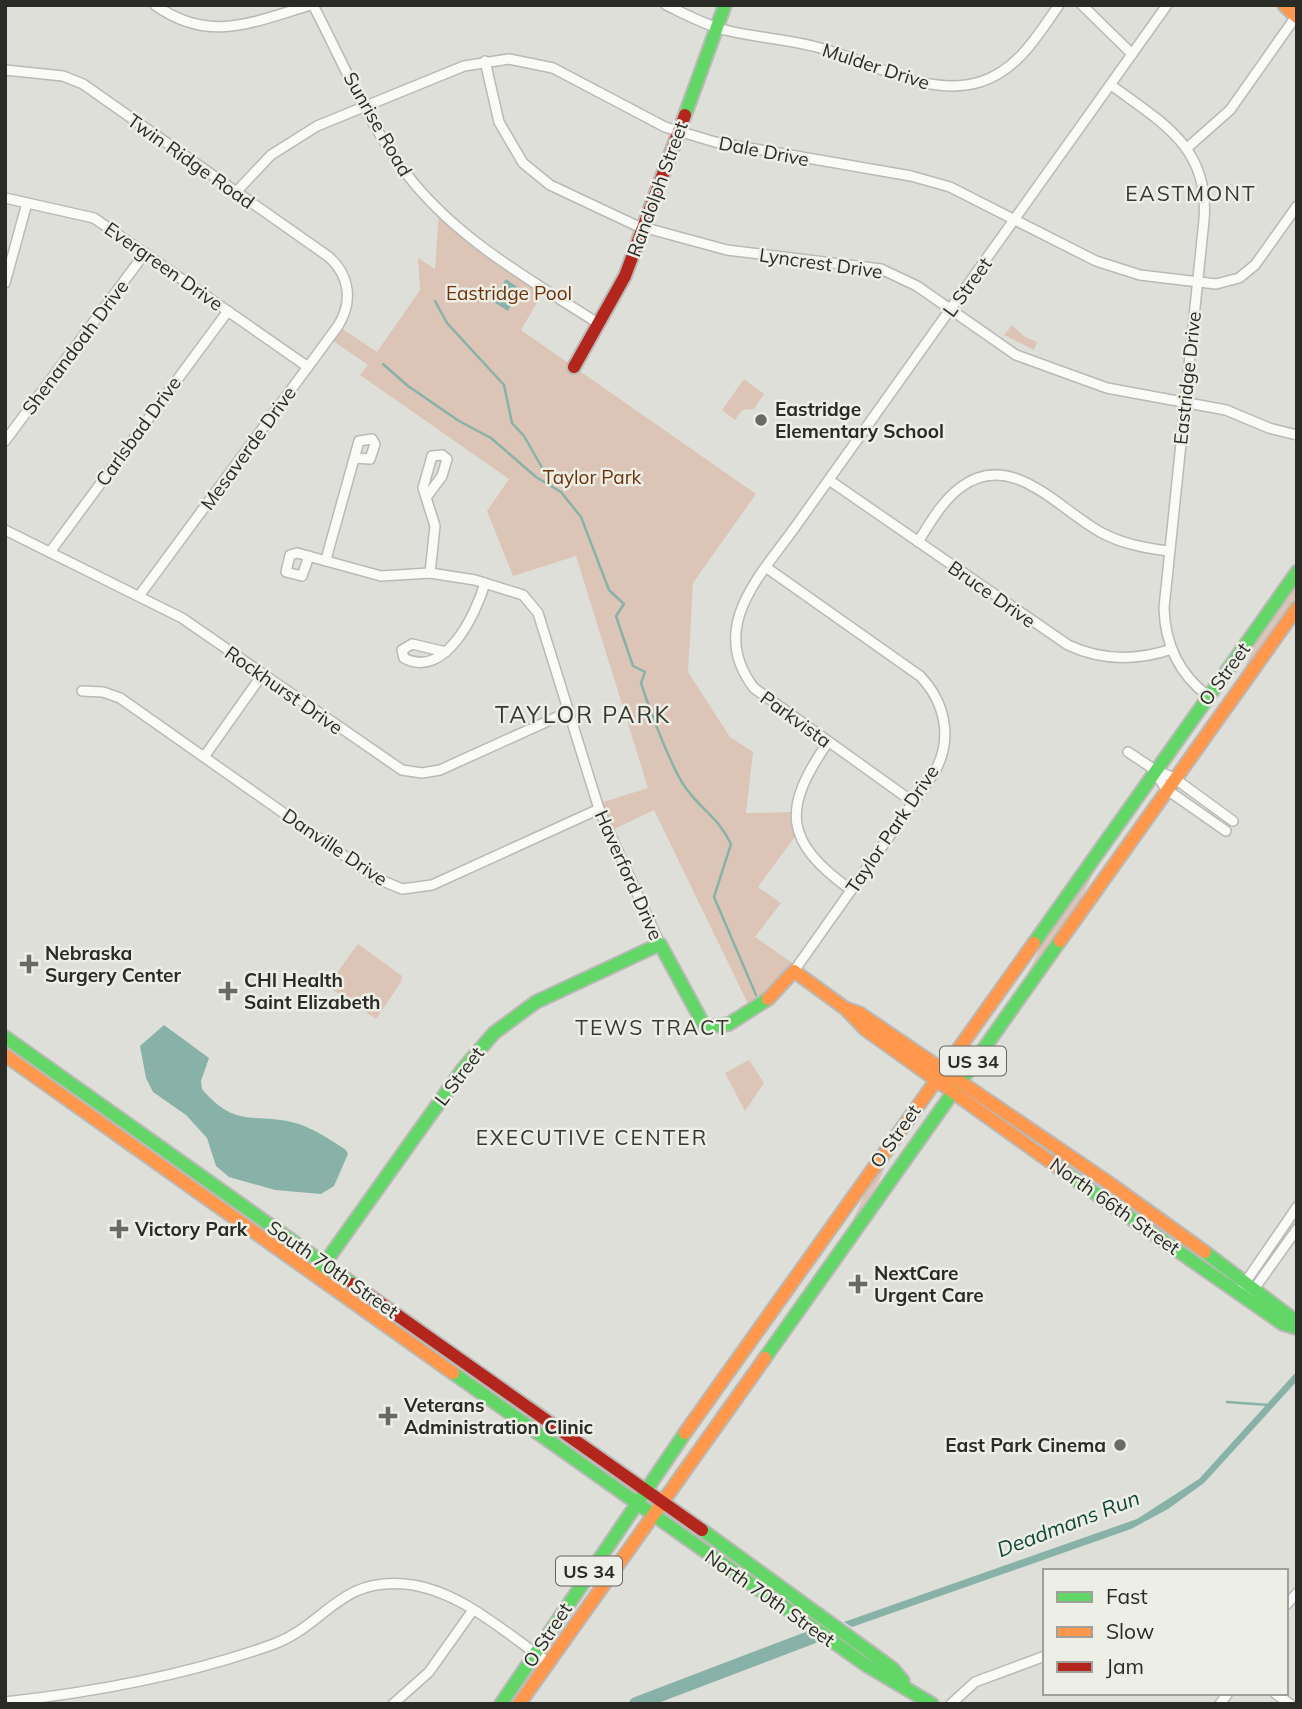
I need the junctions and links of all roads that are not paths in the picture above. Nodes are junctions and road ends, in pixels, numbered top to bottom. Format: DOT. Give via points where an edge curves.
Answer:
graph roads {
  1 [pos="155,5"];
  2 [pos="312,5"];
  3 [pos="666,5"];
  4 [pos="726,5"];
  5 [pos="1059,5"];
  6 [pos="1082,5"];
  7 [pos="1167,5"];
  8 [pos="1284,5"];
  9 [pos="1297,16"];
  10 [pos="717,27"];
  11 [pos="1132,54"];
  12 [pos="485,61"];
  13 [pos="5,70"];
  14 [pos="1111,85"];
  15 [pos="365,106"];
  16 [pos="679,131"];
  17 [pos="1187,148"];
  18 [pos="236,192"];
  19 [pos="5,198"];
  20 [pos="27,203"];
  21 [pos="1297,206"];
  22 [pos="1015,219"];
  23 [pos="643,229"];
  24 [pos="145,253"];
  25 [pos="1197,282"];
  26 [pos="5,283"];
  27 [pos="348,296"];
  28 [pos="950,310"];
  29 [pos="228,311"];
  30 [pos="599,324"];
  31 [pos="308,367"];
  32 [pos="574,367"];
  33 [pos="1185,404"];
  34 [pos="1297,435"];
  35 [pos="5,441"];
  36 [pos="354,458"];
  37 [pos="829,480"];
  38 [pos="428,495"];
  39 [pos="5,530"];
  40 [pos="918,542"];
  41 [pos="1168,551"];
  42 [pos="50,552"];
  43 [pos="309,556"];
  44 [pos="326,561"];
  45 [pos="767,568"];
  46 [pos="1297,572"];
  47 [pos="430,573"];
  48 [pos="485,583"];
  49 [pos="139,596"];
  50 [pos="1297,608"];
  51 [pos="1171,649"];
  52 [pos="446,652"];
  53 [pos="262,675"];
  54 [pos="82,691"];
  55 [pos="1208,696"];
  56 [pos="568,712"];
  57 [pos="828,742"];
  58 [pos="1128,752"];
  59 [pos="204,757"];
  60 [pos="1154,770"];
  61 [pos="1170,784"];
  62 [pos="914,802"];
  63 [pos="598,808"];
  64 [pos="1233,821"];
  65 [pos="1226,831"];
  66 [pos="851,890"];
  67 [pos="660,944"];
  68 [pos="794,971"];
  69 [pos="708,1028"];
  70 [pos="5,1037"];
  71 [pos="5,1055"];
  72 [pos="939,1074"];
  73 [pos="960,1080"];
  74 [pos="951,1092"];
  75 [pos="1093,1191"];
  76 [pos="1297,1207"];
  77 [pos="1157,1218"];
  78 [pos="1297,1229"];
  79 [pos="325,1263"];
  80 [pos="317,1274"];
  81 [pos="1246,1291"];
  82 [pos="1297,1322"];
  83 [pos="1297,1328"];
  84 [pos="645,1489"];
  85 [pos="662,1501"];
  86 [pos="635,1503"];
  87 [pos="652,1515"];
  88 [pos="473,1611"];
  89 [pos="536,1654"];
  90 [pos="1043,1657"];
  91 [pos="548,1662"];
  92 [pos="908,1687"];
  93 [pos="35,1701"];
  94 [pos="5,1702"];
  95 [pos="393,1704"];
  96 [pos="501,1704"];
  97 [pos="519,1704"];
  98 [pos="932,1704"];
  99 [pos="951,1704"];
  1 -- 2 [label="street" via="185,22 220,28 243,26"];
  2 -- 15 [label="street, Sunrise Road"];
  3 -- 10 [label="street, Mulder Drive"];
  4 -- 10 [label="main road, Randolph Street"];
  5 -- 10 [label="street, Mulder Drive" via="1010,66 983,81 955,86 928,84 822,48"];
  6 -- 11 [label="street"];
  7 -- 11 [label="street, L Street"];
  8 -- 9 [label="main road"];
  9 -- 17 [label="street" via="1224,117"];
  10 -- 16 [label="main road, Randolph Street"];
  11 -- 14 [label="street, L Street"];
  12 -- 15 [label="street, Dale Drive"];
  12 -- 16 [label="street, Dale Drive" via="545,65"];
  12 -- 23 [label="street, Lyncrest Drive" via="499,122 523,163 557,188"];
  13 -- 18 [label="street, Twin Ridge Road" via="78,82"];
  14 -- 17 [label="street, Eastridge Drive" via="1168,127"];
  14 -- 22 [label="street, L Street"];
  15 -- 18 [label="street, Dale Drive" via="288,142"];
  15 -- 30 [label="street, Sunrise Road" via="404,172 442,214 485,249"];
  16 -- 22 [label="street, Dale Drive" via="741,148 930,181 959,190"];
  16 -- 23 [label="main road, Randolph Street"];
  17 -- 25 [label="street, Eastridge Drive" via="1204,198"];
  18 -- 27 [label="street, Twin Ridge Road" via="332,260 343,274"];
  19 -- 20 [label="street, Evergreen Drive"];
  20 -- 24 [label="street, Evergreen Drive" via="88,215"];
  20 -- 26 [label="street"];
  21 -- 25 [label="street, Dale Drive" via="1246,274 1223,283"];
  22 -- 25 [label="street, Dale Drive" via="1110,267"];
  22 -- 28 [label="street, L Street"];
  23 -- 28 [label="street, Lyncrest Drive" via="727,250 881,270 911,282"];
  23 -- 30 [label="main road, Randolph Street"];
  24 -- 29 [label="street, Evergreen Drive"];
  24 -- 35 [label="street, Shenandoah Drive"];
  25 -- 33 [label="street, Eastridge Drive"];
  27 -- 31 [label="street, Mesaverde Drive" via="341,321"];
  28 -- 33 [label="street, Lyncrest Drive" via="1016,355 1107,388"];
  28 -- 37 [label="street, L Street"];
  29 -- 31 [label="street, Evergreen Drive"];
  29 -- 42 [label="street, Carlsbad Drive"];
  30 -- 32 [label="main road, Randolph Street"];
  31 -- 49 [label="street, Mesaverde Drive"];
  33 -- 34 [label="street, Lyncrest Drive" via="1226,410"];
  33 -- 41 [label="street, Eastridge Drive"];
  36 -- 44 [label="street"];
  37 -- 40 [label="street, Bruce Drive"];
  37 -- 45 [label="street, L Street"];
  38 -- 47 [label="street" via="435,526"];
  39 -- 42 [label="street, Rockhurst Drive"];
  40 -- 41 [label="street" via="960,488 977,479 1003,475 1030,484 1105,534"];
  40 -- 51 [label="street, Bruce Drive" via="1075,649 1126,659"];
  41 -- 51 [label="street, Eastridge Drive" via="1164,608"];
  42 -- 49 [label="street, Rockhurst Drive"];
  43 -- 44 [label="street"];
  44 -- 47 [label="street" via="382,576"];
  45 -- 57 [label="street, Parkvista" via="739,611 735,638 739,662 758,692"];
  45 -- 62 [label="street, Taylor Park Drive" via="915,672 934,693 944,719 944,747 937,768"];
  46 -- 55 [label="main road, O Street / US 34"];
  47 -- 48 [label="street"];
  48 -- 52 [label="street" via="475,609"];
  48 -- 56 [label="street, Haverford Drive" via="523,594 538,614"];
  49 -- 53 [label="street, Rockhurst Drive" via="182,618"];
  50 -- 61 [label="main road, O Street / US 34"];
  51 -- 55 [label="street, Eastridge Drive" via="1184,674"];
  53 -- 56 [label="street, Rockhurst Drive" via="384,761 411,772 440,770"];
  53 -- 59 [label="street"];
  54 -- 59 [label="street, Danville Drive" via="103,691 128,704"];
  55 -- 60 [label="main road, O Street / US 34"];
  56 -- 63 [label="street, Haverford Drive"];
  57 -- 62 [label="street, Parkvista"];
  57 -- 66 [label="street" via="801,784 797,825 813,859"];
  58 -- 60 [label="street"];
  59 -- 63 [label="street, Danville Drive" via="376,878 402,889 432,885"];
  60 -- 61 [label="street"];
  60 -- 72 [label="main road, O Street / US 34"];
  61 -- 64 [label="street"];
  61 -- 65 [label="street"];
  61 -- 73 [label="main road, O Street / US 34"];
  62 -- 66 [label="street, Taylor Park Drive"];
  63 -- 67 [label="street, Haverford Drive"];
  66 -- 68 [label="street, Taylor Park Drive"];
  67 -- 69 [label="main road, Haverford Drive" via="699,1022"];
  67 -- 79 [label="main road, L Street" via="537,1002 494,1033 463,1069"];
  68 -- 69 [label="main road, Taylor Park Drive" via="769,999 720,1027"];
  68 -- 72 [label="main road"];
  70 -- 79 [label="main road, South 70th Street"];
  71 -- 80 [label="main road, South 70th Street"];
  72 -- 73 [label="main road, North 66th Street"];
  72 -- 74 [label="main road, North 66th Street"];
  72 -- 84 [label="main road, O Street / US 34"];
  73 -- 74 [label="main road, O Street / US 34"];
  73 -- 77 [label="main road, North 66th Street"];
  74 -- 75 [label="main road, North 66th Street"];
  74 -- 85 [label="main road, O Street / US 34"];
  75 -- 77 [label="main road" via="1107,1191"];
  75 -- 81 [label="main road, North 66th Street"];
  76 -- 81 [label="street"];
  77 -- 81 [label="main road, North 66th Street"];
  78 -- 81 [label="street"];
  79 -- 80 [label="main road, L Street"];
  79 -- 84 [label="main road, South 70th Street"];
  80 -- 86 [label="main road, South 70th Street"];
  81 -- 82 [label="main road, North 66th Street"];
  81 -- 83 [label="main road, North 66th Street" via="1283,1324"];
  84 -- 85 [label="main road, South 70th Street"];
  84 -- 86 [label="main road, O Street / US 34"];
  85 -- 87 [label="main road, O Street / US 34"];
  85 -- 92 [label="main road, North 70th Street" via="854,1639 892,1668"];
  86 -- 87 [label="main road, North 70th Street"];
  86 -- 89 [label="main road, O Street / US 34"];
  87 -- 91 [label="main road, O Street / US 34"];
  87 -- 92 [label="main road, North 70th Street" via="866,1665"];
  88 -- 89 [label="street"];
  88 -- 93 [label="street" via="425,1587 396,1583 368,1587 337,1600 297,1632 272,1644 140,1681"];
  88 -- 95 [label="street" via="429,1672"];
  89 -- 91 [label="street"];
  89 -- 96 [label="main road, O Street / US 34"];
  90 -- 99 [label="street" via="975,1682"];
  91 -- 97 [label="main road, O Street / US 34"];
  92 -- 98 [label="main road, North 70th Street"];
  93 -- 94 [label="street"];
}
